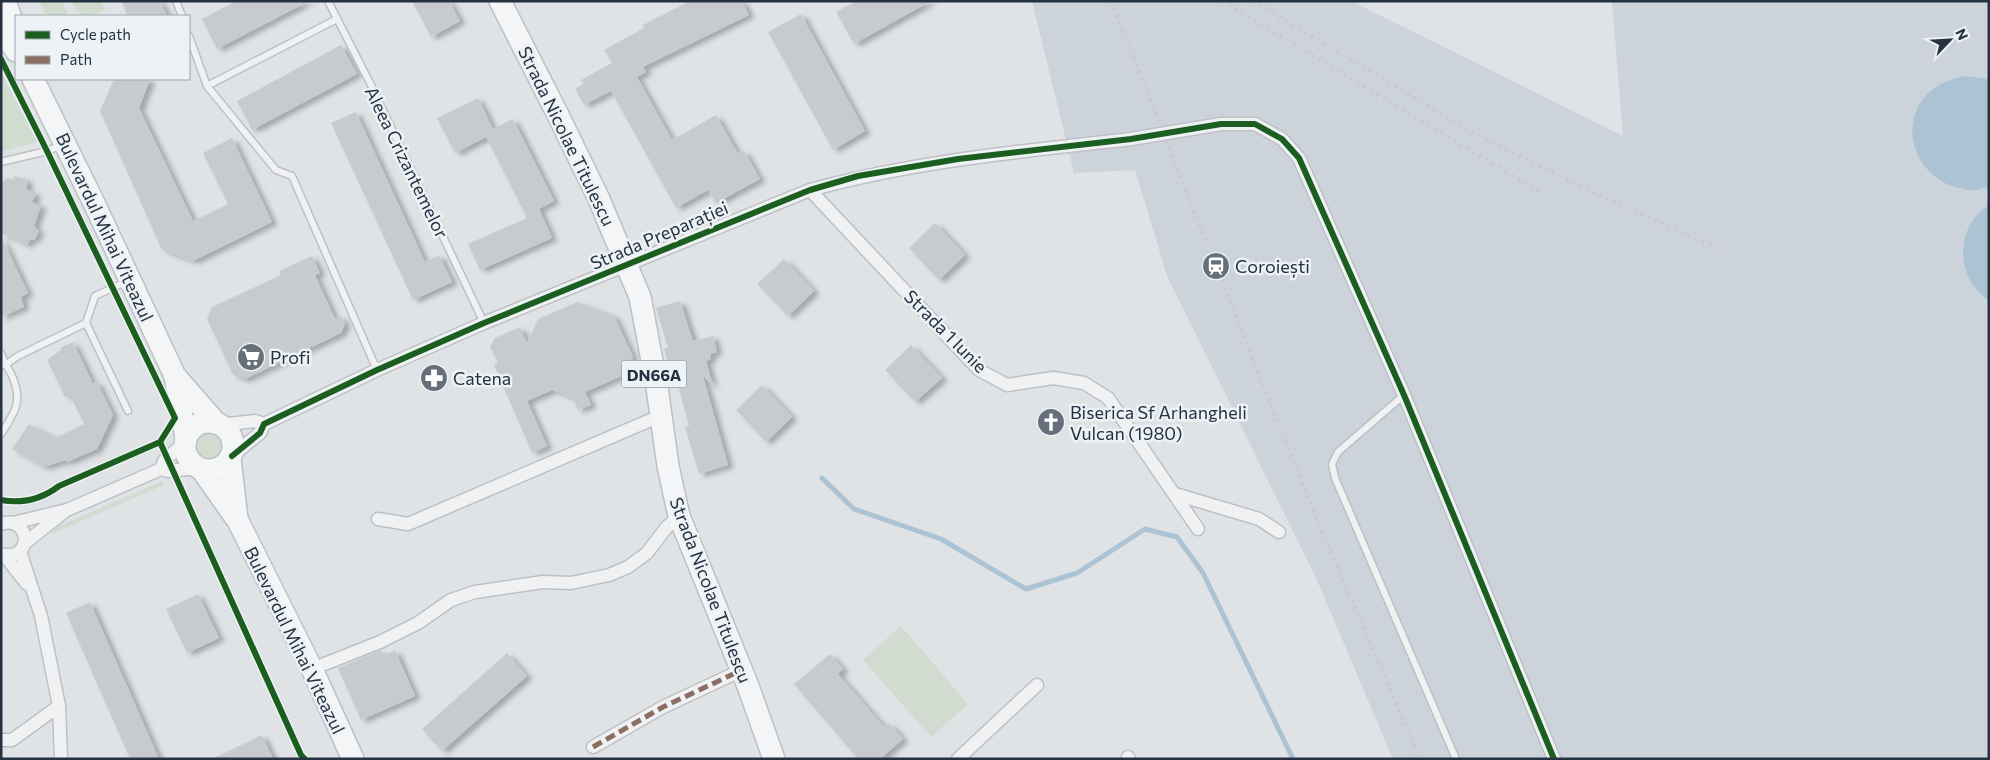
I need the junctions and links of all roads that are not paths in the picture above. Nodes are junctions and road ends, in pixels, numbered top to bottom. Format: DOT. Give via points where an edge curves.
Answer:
graph roads {
  1 [pos="5,1"];
  2 [pos="176,1"];
  3 [pos="328,1"];
  4 [pos="500,1"];
  5 [pos="182,15"];
  6 [pos="337,20"];
  7 [pos="1,28"];
  8 [pos="15,30"];
  9 [pos="190,39"];
  10 [pos="15,49"];
  11 [pos="34,80"];
  12 [pos="207,86"];
  13 [pos="66,143"];
  14 [pos="1,162"];
  15 [pos="810,190"];
  16 [pos="627,264"];
  17 [pos="129,280"];
  18 [pos="86,323"];
  19 [pos="484,323"];
  20 [pos="1,353"];
  21 [pos="3,365"];
  22 [pos="376,370"];
  23 [pos="175,376"];
  24 [pos="1404,395"];
  25 [pos="128,411"];
  26 [pos="660,416"];
  27 [pos="218,424"];
  28 [pos="264,424"];
  29 [pos="1,434"];
  30 [pos="186,440"];
  31 [pos="231,458"];
  32 [pos="161,469"];
  33 [pos="200,469"];
  34 [pos="1175,494"];
  35 [pos="66,510"];
  36 [pos="679,516"];
  37 [pos="378,519"];
  38 [pos="238,521"];
  39 [pos="5,523"];
  40 [pos="1198,528"];
  41 [pos="1279,532"];
  42 [pos="22,547"];
  43 [pos="3,554"];
  44 [pos="32,590"];
  45 [pos="312,669"];
  46 [pos="742,670"];
  47 [pos="1037,685"];
  48 [pos="59,706"];
  49 [pos="1,740"];
  50 [pos="593,747"];
  51 [pos="61,759"];
  52 [pos="352,759"];
  53 [pos="774,759"];
  54 [pos="958,759"];
  55 [pos="1456,759"];
  56 [pos="1554,759"];
  1 -- 8 [label="main road"];
  2 -- 5 [label="lane"];
  3 -- 6 [label="lane, Aleea Crizantemelor"];
  4 -- 16 [label="main road, Strada Nicolae Titulescu / DN66A" via="566,131"];
  6 -- 12 [label="lane"];
  6 -- 19 [label="lane, Aleea Crizantemelor"];
  7 -- 10 [label="main road"];
  9 -- 12 [label="lane"];
  11 -- 13 [label="main road, Bulevardul Mihai Viteazul"];
  12 -- 22 [label="lane" via="276,170 292,176"];
  13 -- 14 [label="lane"];
  13 -- 17 [label="main road, Bulevardul Mihai Viteazul"];
  15 -- 16 [label="street, Strada Preparației"];
  15 -- 24 [label="street, Strada Preparației, bridge" via="858,176 958,159 1221,124 1255,124 1282,139 1299,158"];
  15 -- 34 [label="street, Strada 1 Iunie" via="979,370 1008,384 1053,378 1084,383 1108,398"];
  16 -- 19 [label="street, Strada Preparației"];
  16 -- 26 [label="main road, Strada Nicolae Titulescu / DN66A" via="642,306"];
  17 -- 18 [label="lane" via="95,296"];
  17 -- 23 [label="main road, Bulevardul Mihai Viteazul"];
  18 -- 21 [label="lane"];
  18 -- 25 [label="lane"];
  19 -- 22 [label="street, Strada Preparației"];
  20 -- 21 [label="lane"];
  21 -- 29 [label="lane" via="12,376 18,393 16,409"];
  22 -- 28 [label="street, Strada Preparației"];
  23 -- 27 [label="main road, Bulevardul Mihai Viteazul"];
  23 -- 30 [label="main road, Bulevardul Mihai Viteazul"];
  24 -- 55 [label="lane" via="1338,452 1332,464 1335,478"];
  24 -- 56 [label="street, Strada Preparației"];
  26 -- 36 [label="main road, Strada Nicolae Titulescu / DN66A"];
  26 -- 37 [label="street" via="408,524"];
  27 -- 28 [label="street, Strada Preparației" via="255,421"];
  27 -- 30 [label="main road" via="204,422 190,431"];
  27 -- 31 [label="main road" via="229,432 233,440"];
  28 -- 31 [label="street, Strada Preparației" via="260,433"];
  30 -- 32 [label="street" via="164,461"];
  30 -- 33 [label="main road" via="188,458"];
  31 -- 33 [label="main road" via="217,469"];
  31 -- 38 [label="main road, Bulevardul Mihai Viteazul"];
  32 -- 33 [label="street"];
  32 -- 35 [label="street"];
  33 -- 38 [label="main road, Bulevardul Mihai Viteazul"];
  34 -- 40 [label="street, Strada 1 Iunie"];
  34 -- 41 [label="street" via="1259,519"];
  35 -- 39 [label="street"];
  35 -- 42 [label="street"];
  36 -- 45 [label="street" via="647,553 628,567 609,575 570,583 543,582 475,592 451,600 418,623 380,642"];
  36 -- 46 [label="main road, Strada Nicolae Titulescu / DN66A"];
  38 -- 45 [label="main road, Bulevardul Mihai Viteazul"];
  39 -- 42 [label="street" via="22,529"];
  42 -- 43 [label="street" via="10,555"];
  42 -- 44 [label="street"];
  43 -- 44 [label="street"];
  44 -- 48 [label="street" via="41,616"];
  45 -- 52 [label="main road, Bulevardul Mihai Viteazul"];
  46 -- 50 [label="street" via="663,706"];
  46 -- 53 [label="main road, Strada Nicolae Titulescu / DN66A"];
  47 -- 54 [label="street"];
  48 -- 49 [label="street" via="12,740"];
  48 -- 51 [label="street"];
}
